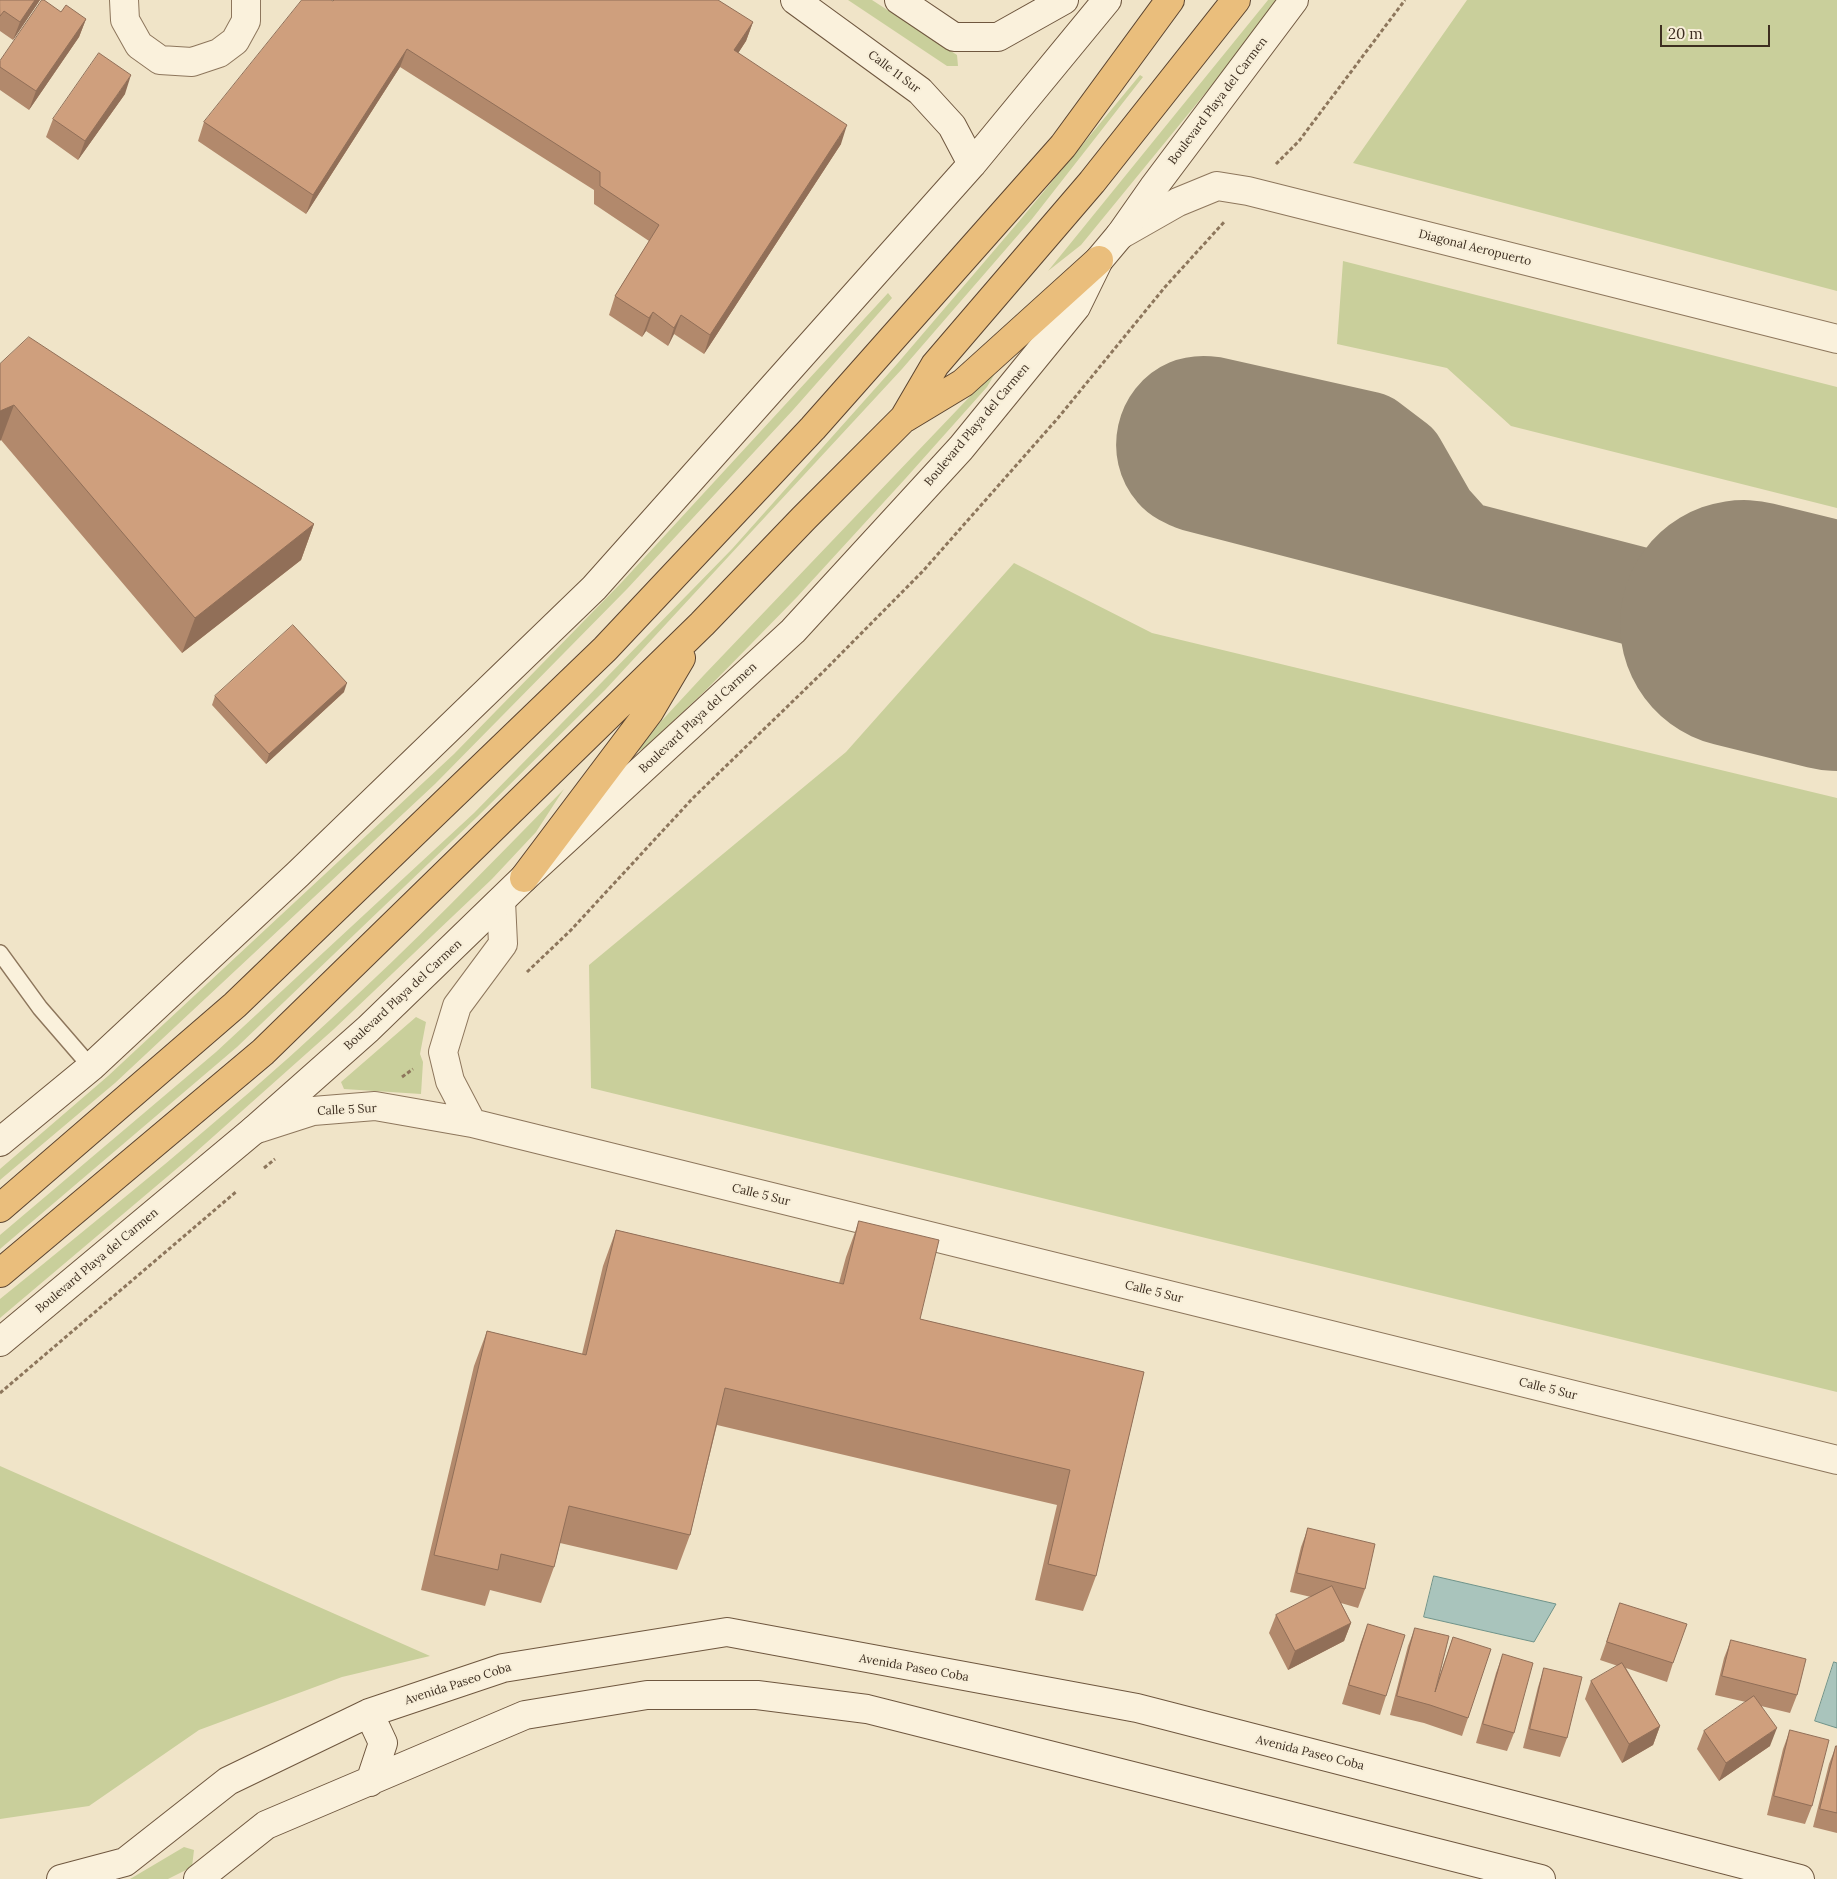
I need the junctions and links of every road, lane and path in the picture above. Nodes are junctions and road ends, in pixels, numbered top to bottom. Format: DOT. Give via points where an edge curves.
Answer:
graph roads {
  1 [pos="124,0"];
  2 [pos="246,0"];
  3 [pos="794,0"];
  4 [pos="899,0"];
  5 [pos="1064,0"];
  6 [pos="1107,0"];
  7 [pos="1170,0"];
  8 [pos="1236,0"];
  9 [pos="1294,0"];
  10 [pos="1405,0"];
  11 [pos="972,164"];
  12 [pos="1248,191"];
  13 [pos="1120,235"];
  14 [pos="1099,260"];
  15 [pos="1837,339"];
  16 [pos="904,418"];
  17 [pos="702,624"];
  18 [pos="524,878"];
  19 [pos="501,901"];
  20 [pos="0,953"];
  21 [pos="523,975"];
  22 [pos="91,1067"];
  23 [pos="472,1124"];
  24 [pos="254,1130"];
  25 [pos="0,1142"];
  26 [pos="280,1156"];
  27 [pos="260,1171"];
  28 [pos="238,1190"];
  29 [pos="0,1208"];
  30 [pos="0,1273"];
  31 [pos="0,1342"];
  32 [pos="0,1393"];
  33 [pos="1837,1460"];
  34 [pos="369,1713"];
  35 [pos="370,1782"];
  36 [pos="61,1879"];
  37 [pos="198,1879"];
  38 [pos="1541,1879"];
  39 [pos="1800,1879"];
  1 -- 2 [label="main road" via="125,20 139,45 160,60 192,62 219,53 235,41 246,21"];
  3 -- 11 [label="main road, Calle 11 Sur" via="920,91 952,126"];
  4 -- 5 [label="main road" via="954,37 998,37"];
  6 -- 11 [label="main road"];
  7 -- 29 [label="highway" via="1062,146 813,428 604,648 235,1005"];
  8 -- 16 [label="highway" via="1092,182 935,365"];
  9 -- 13 [label="main road, Boulevard Playa del Carmen"];
  10 -- 12 [label="path" via="1299,141"];
  11 -- 22 [label="main road" via="594,588 298,874"];
  12 -- 13 [label="main road, Diagonal Aeropuerto" via="1217,186 1178,202"];
  12 -- 15 [label="main road, Diagonal Aeropuerto"];
  12 -- 21 [label="path" via="1058,418 923,571 693,798 571,930"];
  13 -- 14 [label="main road, Boulevard Playa del Carmen"];
  14 -- 16 [label="highway" via="963,383"];
  14 -- 18 [label="main road, Boulevard Playa del Carmen" via="1076,307 961,448 792,632"];
  16 -- 17 [label="highway"];
  17 -- 18 [label="highway" via="649,712"];
  17 -- 30 [label="highway" via="264,1052"];
  18 -- 19 [label="main road, Boulevard Playa del Carmen"];
  19 -- 23 [label="main road" via="502,944 457,1006 444,1052 450,1081"];
  19 -- 24 [label="main road, Boulevard Playa del Carmen" via="368,1029"];
  20 -- 22 [label="lane" via="40,1008"];
  22 -- 25 [label="main road"];
  23 -- 24 [label="main road, Calle 5 Sur" via="375,1106 313,1111"];
  23 -- 33 [label="main road, Calle 5 Sur"];
  24 -- 31 [label="main road, Boulevard Playa del Carmen"];
  26 -- 27 [label="path"];
  28 -- 32 [label="path"];
  34 -- 35 [label="main road" via="383,1743"];
  34 -- 36 [label="main road, Avenida Paseo Coba" via="228,1781 125,1862"];
  34 -- 39 [label="main road, Avenida Paseo Coba" via="503,1668 727,1632 1136,1708"];
  35 -- 37 [label="main road" via="266,1825"];
  35 -- 38 [label="main road" via="525,1715 647,1695 757,1695 866,1709"];
}
